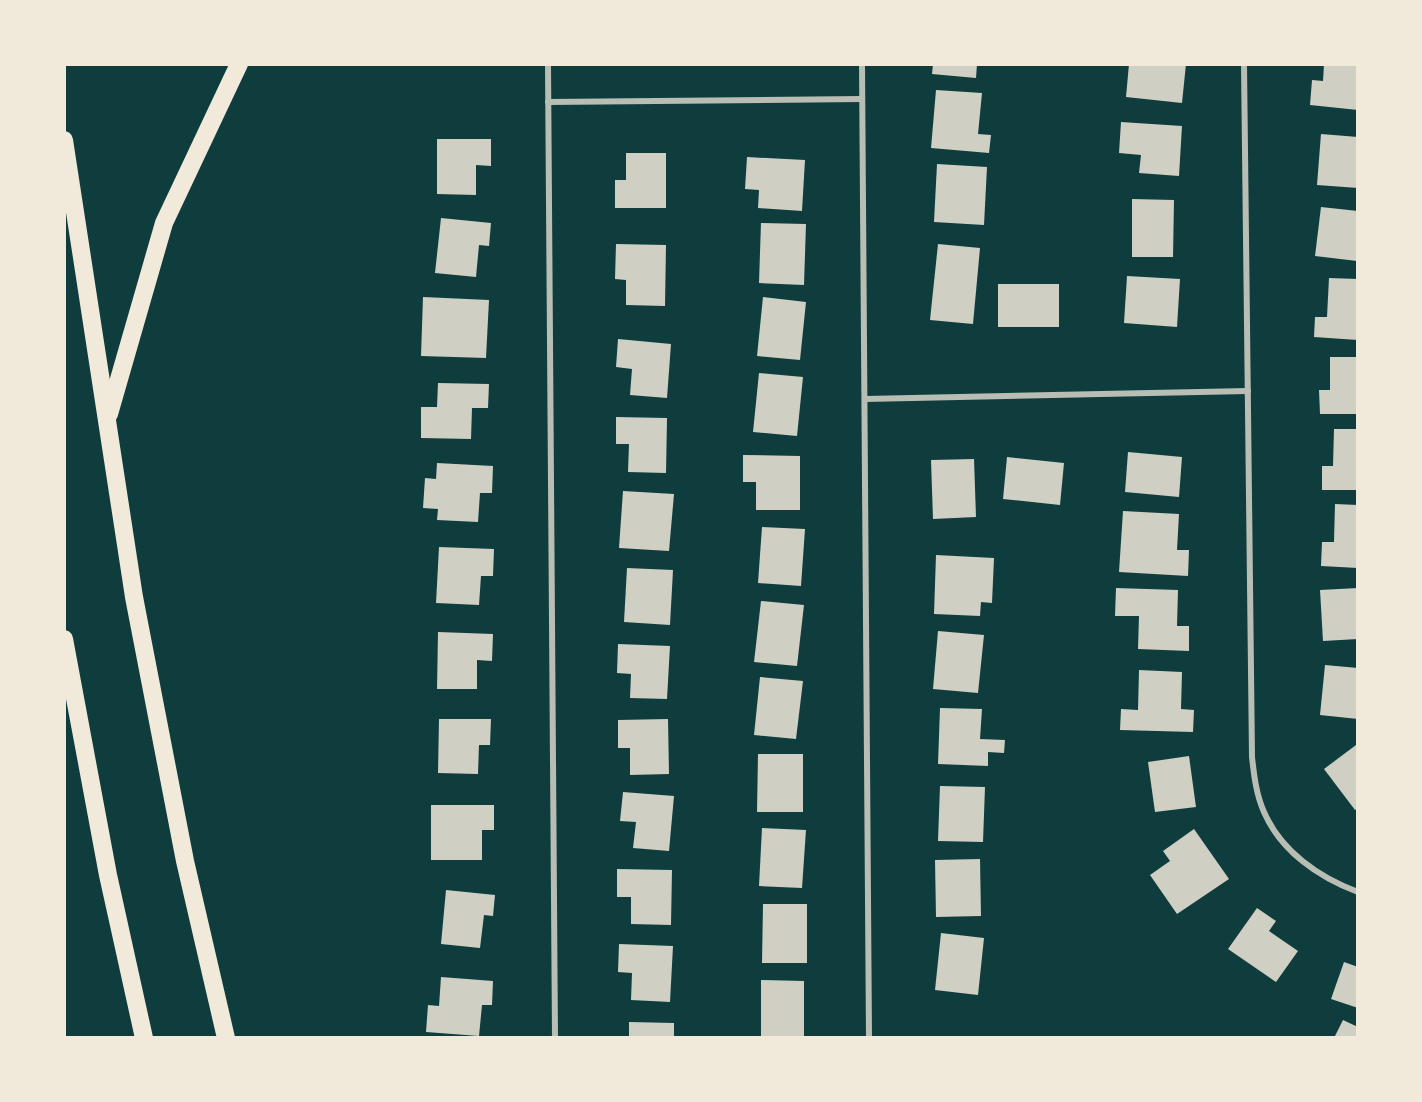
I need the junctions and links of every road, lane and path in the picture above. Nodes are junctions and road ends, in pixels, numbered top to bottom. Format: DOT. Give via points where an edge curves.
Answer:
graph roads {
  1 [pos="239,64"];
  2 [pos="548,64"];
  3 [pos="862,64"];
  4 [pos="1244,64"];
  5 [pos="862,99"];
  6 [pos="548,102"];
  7 [pos="64,140"];
  8 [pos="1248,391"];
  9 [pos="865,399"];
  10 [pos="107,421"];
  11 [pos="64,639"];
  12 [pos="1358,892"];
  13 [pos="144,1038"];
  14 [pos="226,1038"];
  15 [pos="555,1038"];
  16 [pos="868,1038"];
  1 -- 10 [label="highway" via="164,223"];
  2 -- 6 [label="street"];
  3 -- 5 [label="street"];
  4 -- 8 [label="street"];
  5 -- 6 [label="street"];
  5 -- 9 [label="street"];
  6 -- 15 [label="street"];
  7 -- 10 [label="highway"];
  8 -- 9 [label="street"];
  8 -- 12 [label="street" via="1252,757 1256,789 1264,812 1284,845 1317,873"];
  9 -- 16 [label="street"];
  10 -- 14 [label="highway" via="134,597 185,861"];
  11 -- 13 [label="highway" via="108,875"];
}
